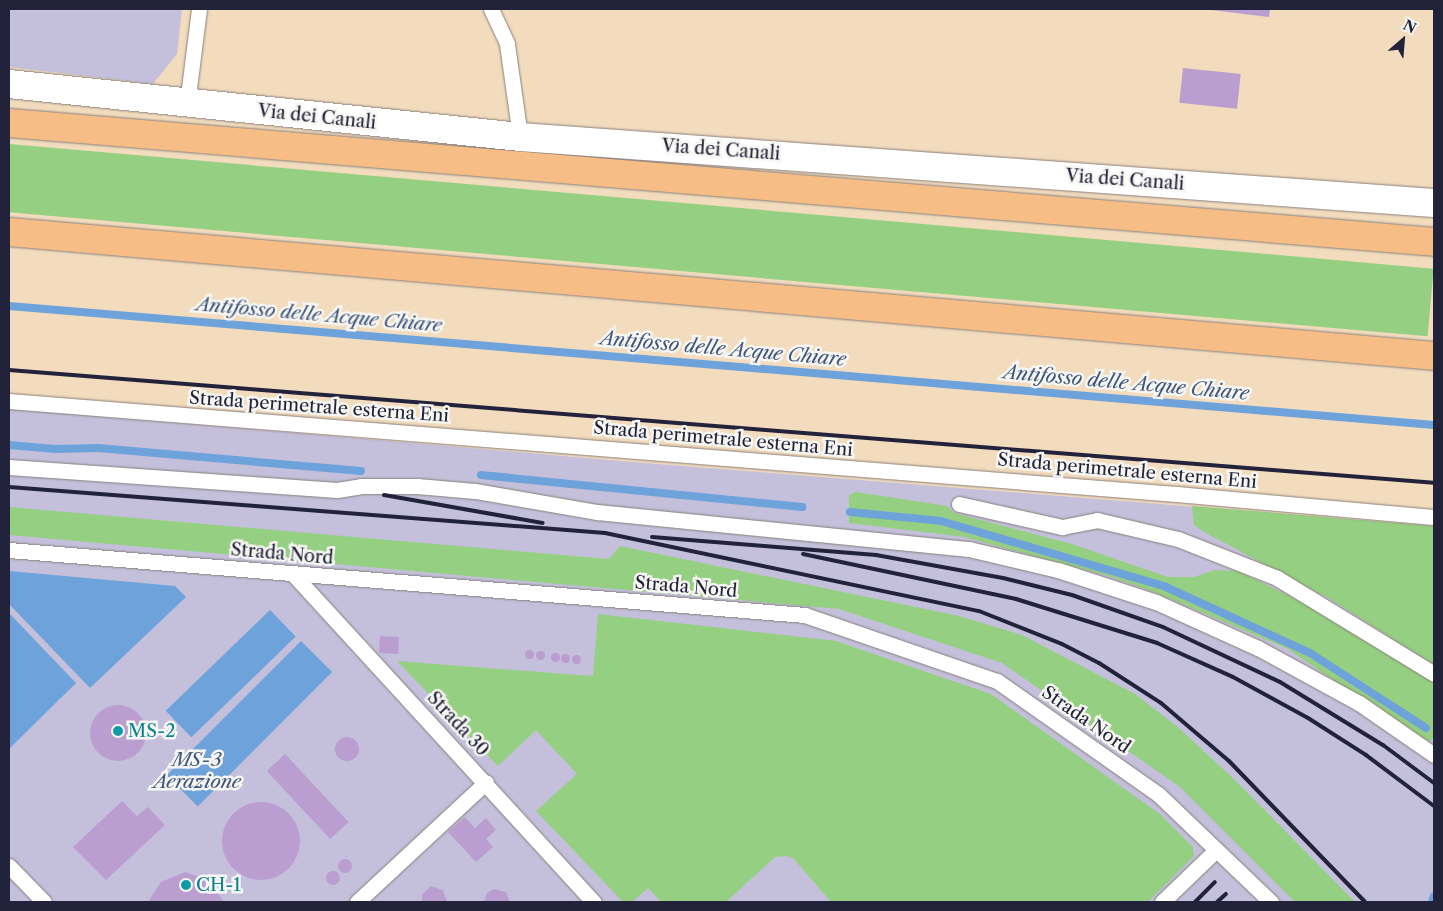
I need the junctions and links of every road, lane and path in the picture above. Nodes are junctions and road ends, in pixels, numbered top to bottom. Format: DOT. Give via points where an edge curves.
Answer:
graph roads {
  1 [pos="200,9"];
  2 [pos="491,9"];
  3 [pos="9,84"];
  4 [pos="188,104"];
  5 [pos="9,123"];
  6 [pos="520,137"];
  7 [pos="1434,203"];
  8 [pos="9,232"];
  9 [pos="1434,242"];
  10 [pos="1434,356"];
  11 [pos="9,401"];
  12 [pos="9,467"];
  13 [pos="959,504"];
  14 [pos="1434,517"];
  15 [pos="9,550"];
  16 [pos="292,573"];
  17 [pos="1434,674"];
  18 [pos="1434,755"];
  19 [pos="486,782"];
  20 [pos="1216,850"];
  21 [pos="9,868"];
  22 [pos="44,902"];
  23 [pos="357,902"];
  24 [pos="594,902"];
  25 [pos="1162,902"];
  26 [pos="1271,902"];
  1 -- 4 [label="lane"];
  2 -- 6 [label="lane" via="507,44"];
  3 -- 4 [label="street, Via dei Canali"];
  4 -- 6 [label="street, Via dei Canali"];
  5 -- 9 [label="highway"];
  6 -- 7 [label="street, Via dei Canali"];
  8 -- 10 [label="highway"];
  11 -- 14 [label="lane, Strada perimetrale esterna Eni"];
  12 -- 18 [label="lane" via="336,490 361,486 416,486 475,491 598,512 969,549 1058,570 1156,602 1232,636 1359,702"];
  13 -- 17 [label="lane" via="1062,527 1097,520 1178,539 1277,578"];
  15 -- 16 [label="lane, Strada Nord"];
  16 -- 19 [label="lane, Strada 30"];
  16 -- 20 [label="lane, Strada Nord" via="805,615 997,681 1159,795"];
  19 -- 23 [label="lane"];
  19 -- 24 [label="lane, Strada 30"];
  20 -- 25 [label="lane"];
  20 -- 26 [label="lane, Strada Nord"];
  21 -- 22 [label="lane"];
}
